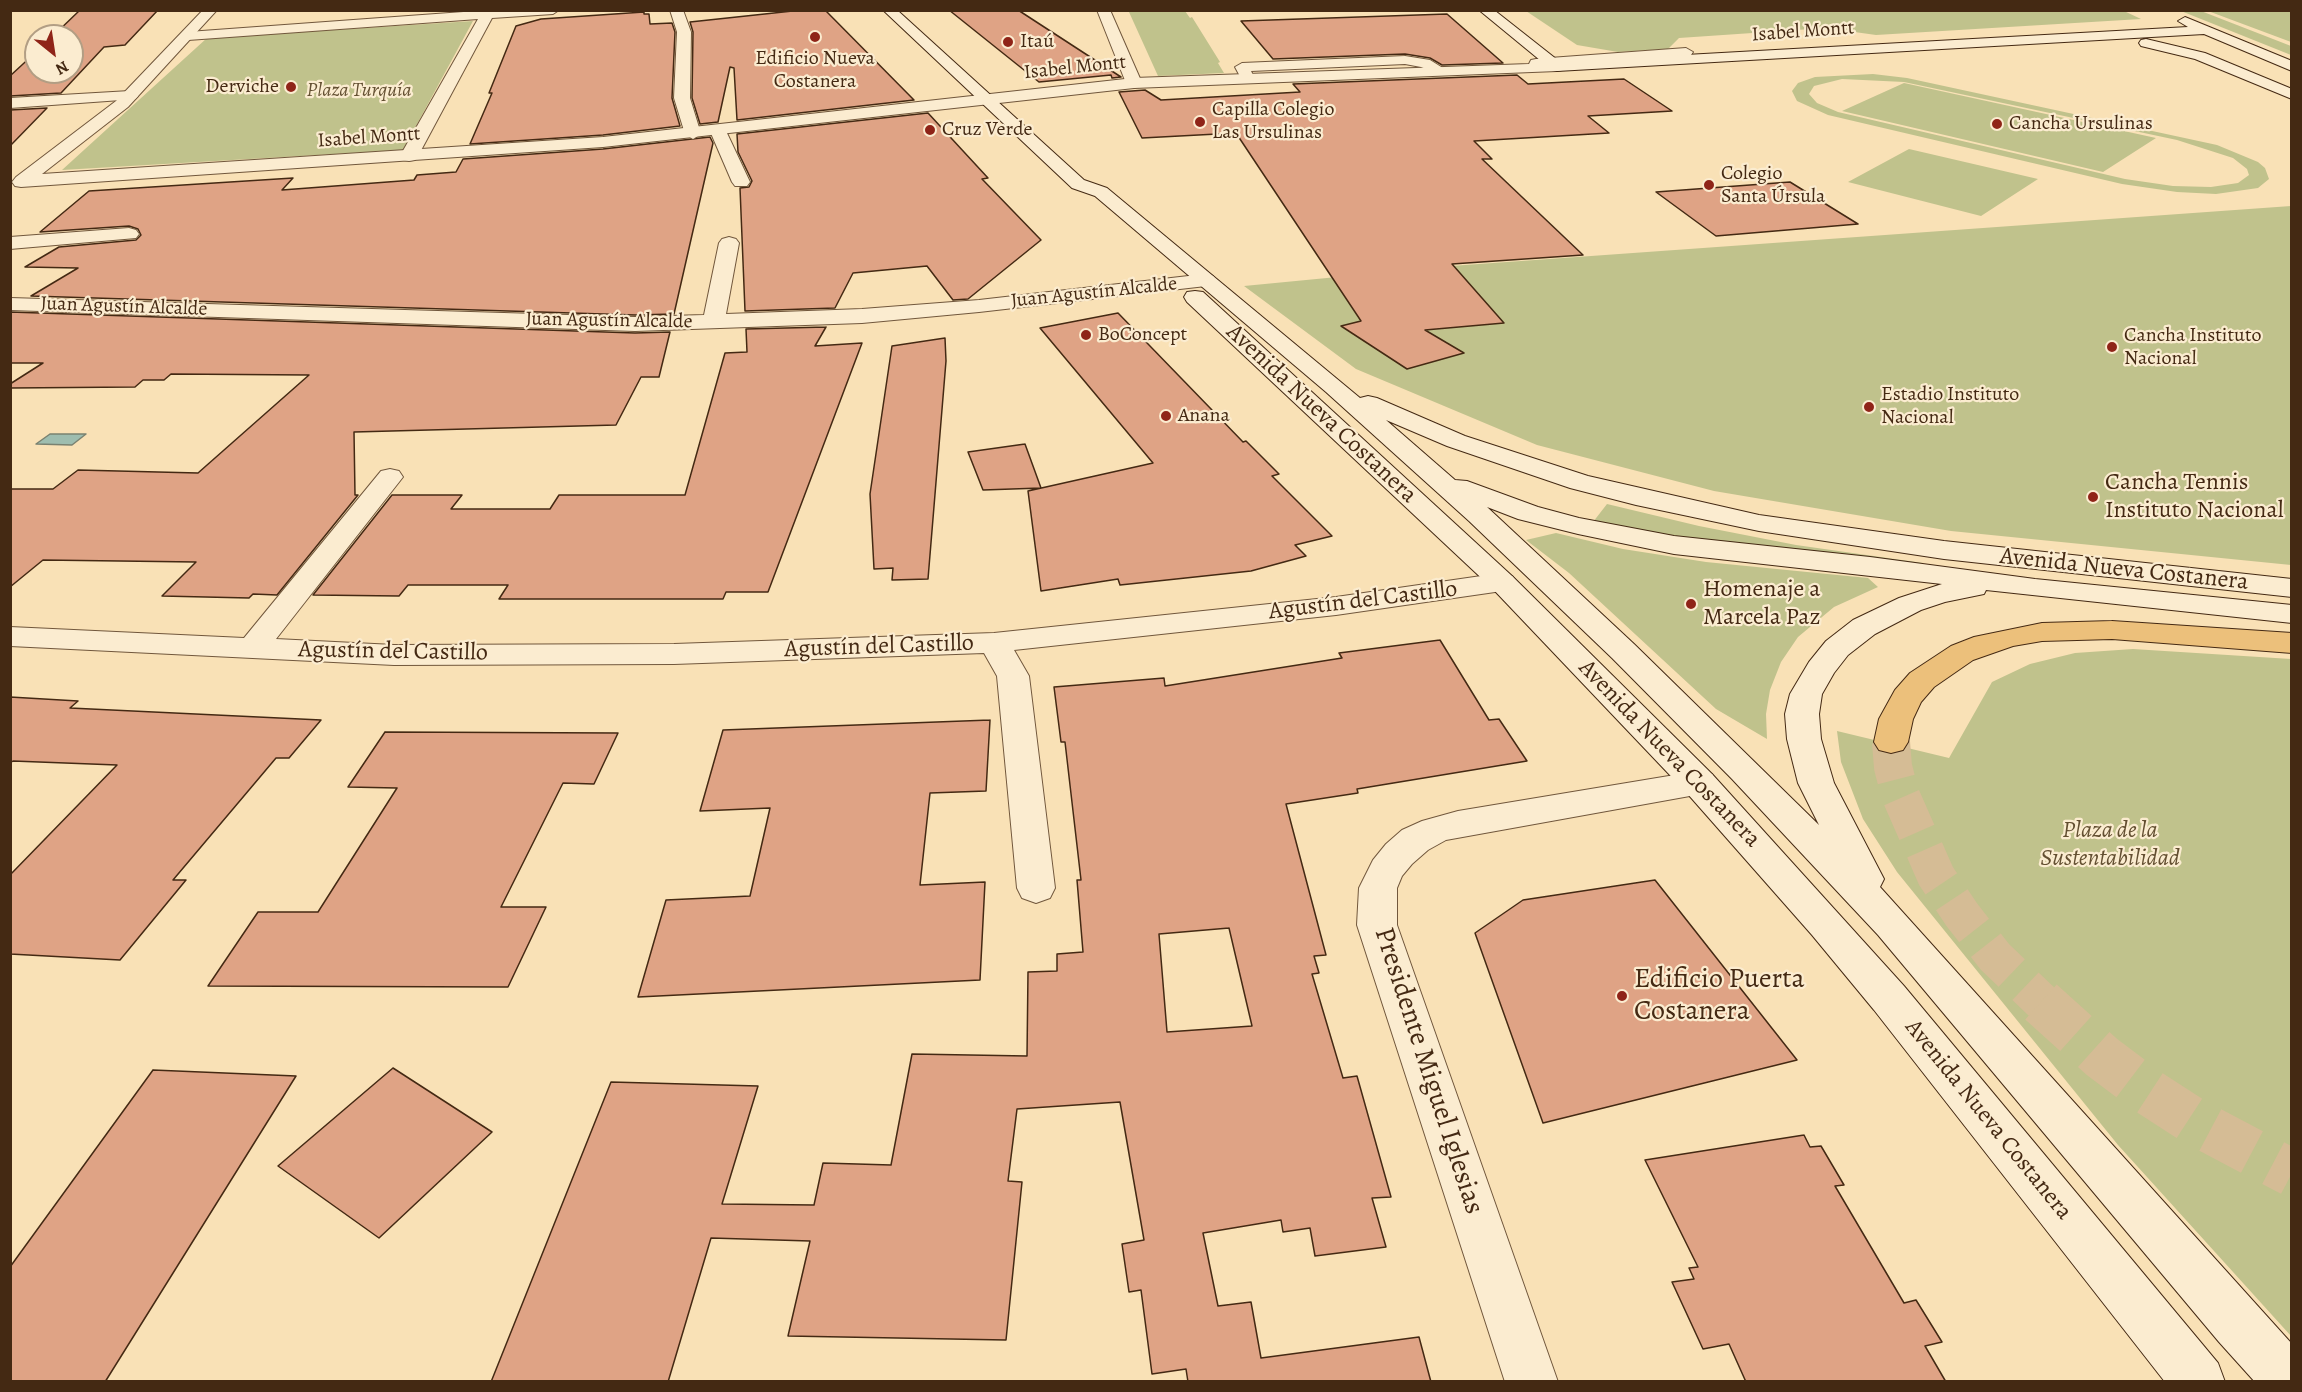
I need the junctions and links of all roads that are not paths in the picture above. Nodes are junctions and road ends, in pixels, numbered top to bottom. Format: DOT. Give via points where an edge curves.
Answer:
graph roads {
  1 [pos="211,10"];
  2 [pos="553,10"];
  3 [pos="676,10"];
  4 [pos="889,10"];
  5 [pos="1103,10"];
  6 [pos="1485,10"];
  7 [pos="487,15"];
  8 [pos="2161,19"];
  9 [pos="2176,30"];
  10 [pos="2205,30"];
  11 [pos="2085,35"];
  12 [pos="188,36"];
  13 [pos="1568,47"];
  14 [pos="1686,52"];
  15 [pos="1554,64"];
  16 [pos="2292,67"];
  17 [pos="1134,83"];
  18 [pos="2292,85"];
  19 [pos="2292,95"];
  20 [pos="130,96"];
  21 [pos="986,99"];
  22 [pos="10,103"];
  23 [pos="718,131"];
  24 [pos="693,134"];
  25 [pos="409,156"];
  26 [pos="741,182"];
  27 [pos="1078,184"];
  28 [pos="16,185"];
  29 [pos="129,234"];
  30 [pos="10,243"];
  31 [pos="729,243"];
  32 [pos="1144,254"];
  33 [pos="1170,276"];
  34 [pos="1206,280"];
  35 [pos="10,304"];
  36 [pos="714,322"];
  37 [pos="1334,387"];
  38 [pos="1351,441"];
  39 [pos="390,477"];
  40 [pos="1441,481"];
  41 [pos="1502,582"];
  42 [pos="2035,588"];
  43 [pos="2292,588"];
  44 [pos="2292,614"];
  45 [pos="10,636"];
  46 [pos="994,643"];
  47 [pos="2292,643"];
  48 [pos="253,648"];
  49 [pos="1891,742"];
  50 [pos="1699,783"];
  51 [pos="1036,888"];
  52 [pos="1892,924"];
  53 [pos="1532,1382"];
  54 [pos="2199,1382"];
  55 [pos="2291,1382"];
  1 -- 12 [label="street"];
  2 -- 7 [label="street"];
  3 -- 24 [label="street" via="684,32 682,98"];
  4 -- 21 [label="street, Avenida Nueva Costanera"];
  5 -- 17 [label="street"];
  6 -- 15 [label="street"];
  7 -- 12 [label="street"];
  7 -- 25 [label="street"];
  8 -- 9 [label="street"];
  8 -- 10 [label="street, Isabel Montt"];
  8 -- 14 [label="street, Isabel Montt"];
  9 -- 10 [label="street, Isabel Montt"];
  9 -- 11 [label="street, Isabel Montt"];
  9 -- 18 [label="street"];
  10 -- 16 [label="street"];
  11 -- 15 [label="street, Isabel Montt"];
  11 -- 19 [label="street" via="2180,50"];
  12 -- 20 [label="street"];
  13 -- 14 [label="street" via="1602,53"];
  14 -- 15 [label="street, Isabel Montt"];
  15 -- 17 [label="street, Isabel Montt" via="1245,73"];
  17 -- 21 [label="street, Isabel Montt"];
  20 -- 22 [label="street"];
  20 -- 28 [label="street"];
  21 -- 23 [label="street, Isabel Montt"];
  21 -- 27 [label="street, Avenida Nueva Costanera"];
  23 -- 24 [label="street, Isabel Montt"];
  23 -- 26 [label="street"];
  24 -- 25 [label="street, Isabel Montt"];
  25 -- 28 [label="street, Isabel Montt"];
  27 -- 32 [label="street, Avenida Nueva Costanera" via="1084,196"];
  27 -- 34 [label="street, Avenida Nueva Costanera" via="1101,192"];
  29 -- 30 [label="street"];
  31 -- 36 [label="street"];
  33 -- 34 [label="street, Juan Agustín Alcalde"];
  33 -- 36 [label="street, Juan Agustín Alcalde" via="862,316"];
  33 -- 38 [label="street, Avenida Nueva Costanera"];
  34 -- 37 [label="street, Avenida Nueva Costanera"];
  35 -- 36 [label="street, Juan Agustín Alcalde" via="635,324"];
  37 -- 40 [label="street, Avenida Nueva Costanera"];
  37 -- 43 [label="street, Avenida Nueva Costanera" via="1417,426 1521,464 1703,512 1888,543"];
  38 -- 40 [label="street"];
  38 -- 41 [label="street, Avenida Nueva Costanera"];
  39 -- 48 [label="street, Agustín del Castillo"];
  40 -- 42 [label="street, Avenida Nueva Costanera" via="1578,526 1674,545"];
  40 -- 52 [label="street, Avenida Nueva Costanera" via="1623,651"];
  41 -- 46 [label="street, Agustín del Castillo" via="1336,606"];
  41 -- 50 [label="street, Avenida Nueva Costanera"];
  42 -- 44 [label="street, Avenida Nueva Costanera"];
  42 -- 52 [label="street" via="1970,588 1910,604 1864,627 1838,648 1806,694 1802,714 1804,739 1816,783 1852,858"];
  45 -- 48 [label="street, Agustín del Castillo"];
  46 -- 48 [label="street, Agustín del Castillo" via="674,654 394,655"];
  46 -- 51 [label="street" via="1013,676"];
  47 -- 49 [label="highway" via="2112,630 2042,632 2003,639 1962,653 1922,680 1896,719"];
  50 -- 53 [label="street, Presidente Miguel Iglesias" via="1435,830 1398,854 1378,888 1377,925"];
  50 -- 54 [label="street, Avenida Nueva Costanera" via="1889,998"];
  52 -- 55 [label="street, Avenida Nueva Costanera"];
}
